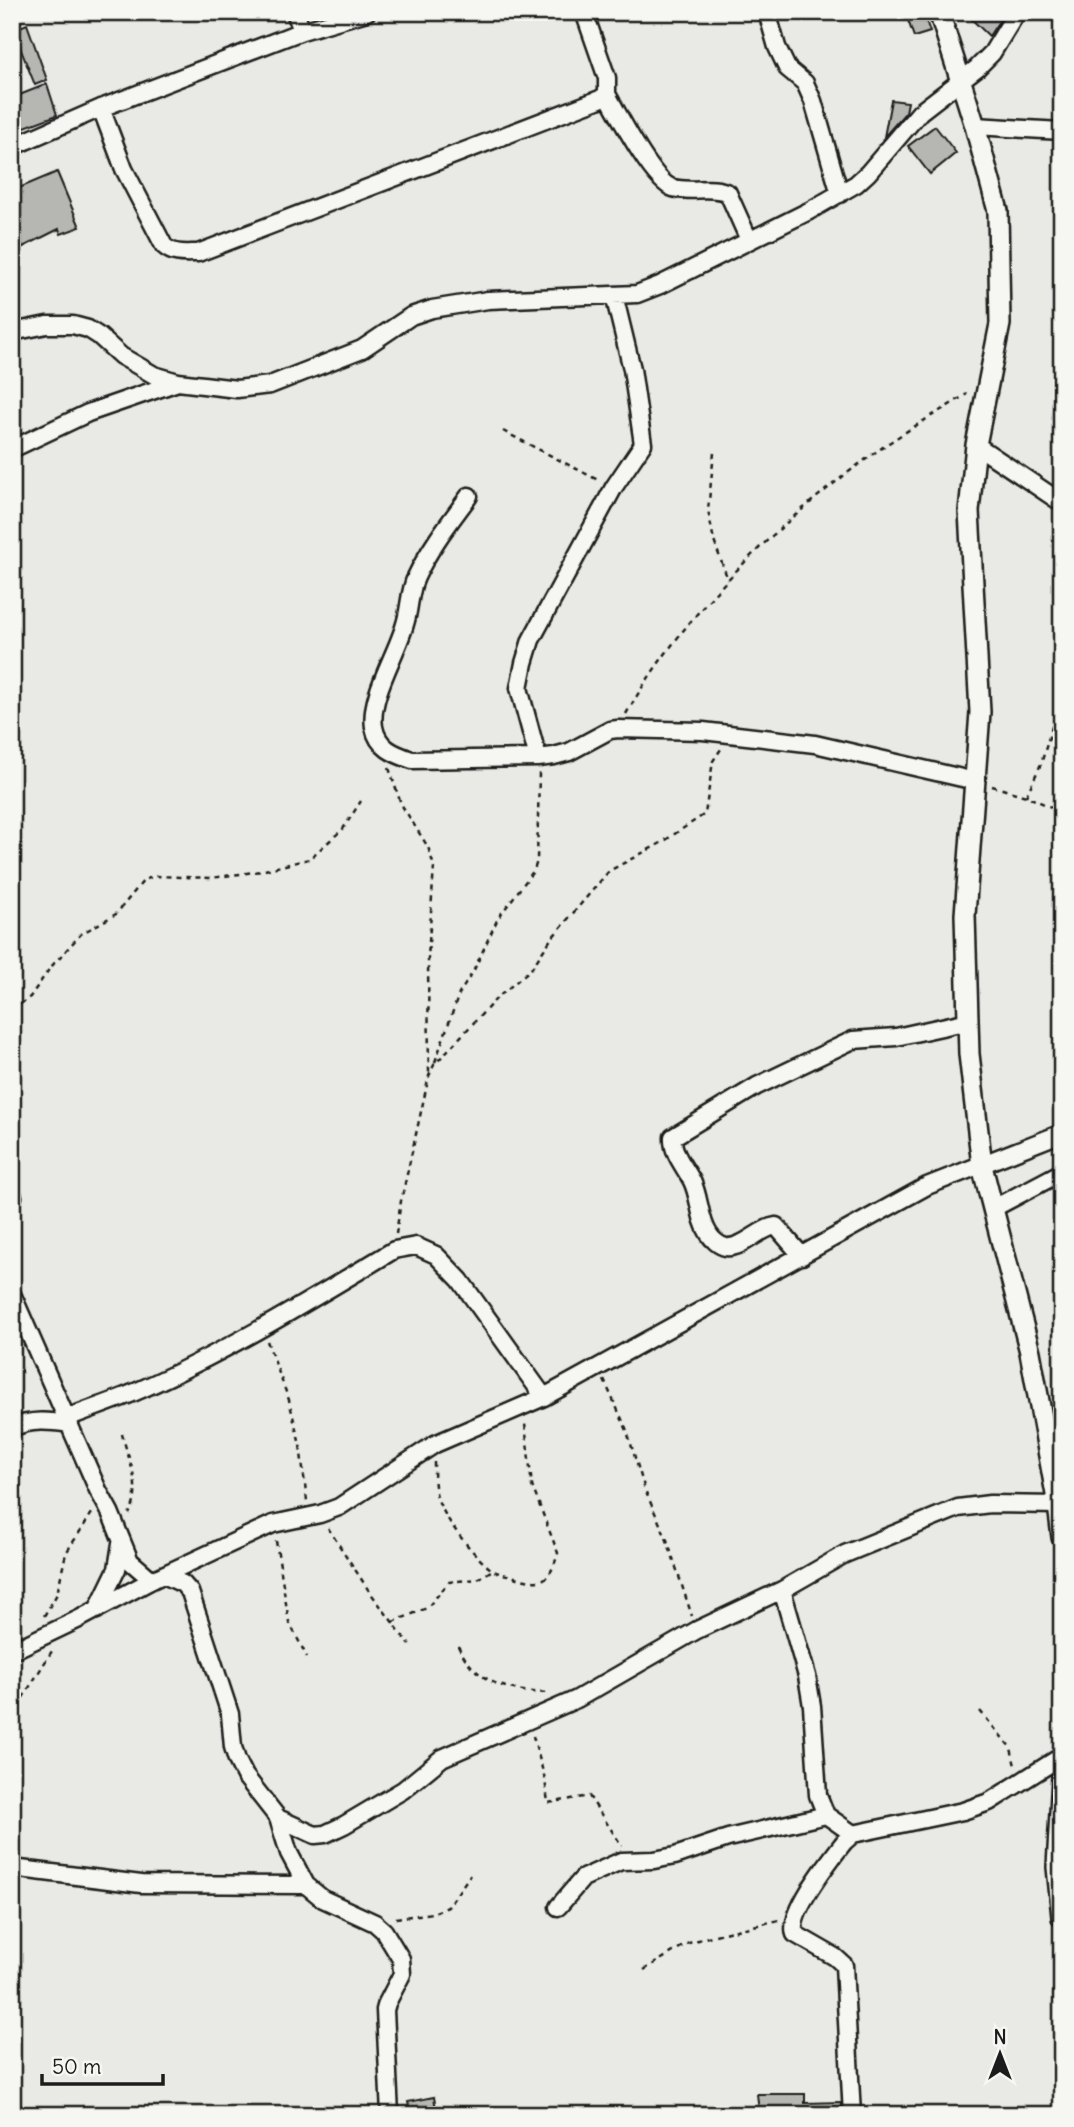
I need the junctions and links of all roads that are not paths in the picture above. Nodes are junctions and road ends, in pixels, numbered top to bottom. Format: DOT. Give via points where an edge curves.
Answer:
graph roads {
  1 [pos="295,12"];
  2 [pos="367,12"];
  3 [pos="584,12"];
  4 [pos="766,12"];
  5 [pos="939,12"];
  6 [pos="1017,12"];
  7 [pos="302,31"];
  8 [pos="960,81"];
  9 [pos="607,94"];
  10 [pos="101,108"];
  11 [pos="975,127"];
  12 [pos="1062,131"];
  13 [pos="12,148"];
  14 [pos="840,194"];
  15 [pos="749,240"];
  16 [pos="614,295"];
  17 [pos="12,332"];
  18 [pos="178,382"];
  19 [pos="976,445"];
  20 [pos="12,449"];
  21 [pos="469,496"];
  22 [pos="1062,503"];
  23 [pos="538,758"];
  24 [pos="975,781"];
  25 [pos="969,1021"];
  26 [pos="1062,1133"];
  27 [pos="982,1166"];
  28 [pos="1062,1172"];
  29 [pos="992,1209"];
  30 [pos="802,1256"];
  31 [pos="12,1294"];
  32 [pos="544,1397"];
  33 [pos="69,1421"];
  34 [pos="12,1428"];
  35 [pos="1058,1506"];
  36 [pos="120,1536"];
  37 [pos="1062,1537"];
  38 [pos="158,1578"];
  39 [pos="782,1590"];
  40 [pos="97,1609"];
  41 [pos="12,1651"];
  42 [pos="1062,1756"];
  43 [pos="1062,1776"];
  44 [pos="826,1815"];
  45 [pos="278,1818"];
  46 [pos="853,1834"];
  47 [pos="12,1868"];
  48 [pos="306,1885"];
  49 [pos="558,1907"];
  50 [pos="1062,1917"];
  51 [pos="390,2115"];
  52 [pos="852,2115"];
  1 -- 7 [label="street"];
  2 -- 7 [label="street"];
  3 -- 9 [label="street" via="607,78"];
  4 -- 14 [label="street" via="787,68 805,83 813,101"];
  5 -- 8 [label="street"];
  6 -- 8 [label="street" via="992,52"];
  7 -- 10 [label="street"];
  8 -- 11 [label="street"];
  8 -- 14 [label="street" via="920,112 868,173"];
  9 -- 10 [label="street" via="198,253 170,251 164,246 124,169"];
  9 -- 15 [label="street" via="662,182 683,190 728,193"];
  10 -- 13 [label="street"];
  11 -- 12 [label="street"];
  11 -- 19 [label="street" via="998,211 1000,324"];
  14 -- 15 [label="street"];
  15 -- 16 [label="street" via="660,285 636,294"];
  16 -- 18 [label="street" via="488,300 432,309 411,316 362,349 270,385 237,389"];
  16 -- 23 [label="street" via="644,441 531,640 520,695"];
  17 -- 18 [label="street" via="60,325 88,329 121,356 154,375"];
  18 -- 20 [label="street" via="88,413"];
  19 -- 22 [label="street"];
  19 -- 24 [label="street" via="969,511 980,712"];
  21 -- 23 [label="street" via="415,579 405,624 379,694 374,725 384,748 412,760"];
  23 -- 24 [label="street" via="569,752 610,730 703,731 815,744"];
  24 -- 25 [label="street" via="965,915"];
  25 -- 27 [label="street"];
  25 -- 30 [label="street" via="896,1037 853,1040 757,1086 673,1137 673,1149 693,1183 708,1233 719,1245 738,1245 776,1226"];
  26 -- 27 [label="street"];
  27 -- 29 [label="street"];
  27 -- 30 [label="street" via="927,1186"];
  28 -- 29 [label="street"];
  29 -- 35 [label="street" via="1030,1352"];
  30 -- 32 [label="street"];
  31 -- 33 [label="street"];
  32 -- 33 [label="street" via="460,1280 436,1255 410,1246 394,1250 262,1328"];
  32 -- 38 [label="street" via="435,1444 339,1507 273,1524"];
  33 -- 34 [label="street" via="38,1421"];
  33 -- 36 [label="street"];
  35 -- 37 [label="street"];
  35 -- 39 [label="street" via="958,1508 845,1554"];
  36 -- 38 [label="street" via="130,1561"];
  36 -- 40 [label="street" via="117,1569"];
  38 -- 40 [label="street"];
  38 -- 45 [label="street" via="183,1584 190,1591 230,1714 237,1760"];
  39 -- 44 [label="street" via="807,1676 816,1785"];
  39 -- 45 [label="street" via="697,1630 577,1699 442,1758 403,1790 325,1834 315,1835"];
  40 -- 41 [label="street"];
  42 -- 46 [label="street" via="989,1802"];
  43 -- 50 [label="street" via="1057,1867"];
  44 -- 46 [label="street"];
  44 -- 49 [label="street" via="674,1856 621,1861 583,1878"];
  45 -- 48 [label="street"];
  46 -- 52 [label="street" via="797,1911 793,1924 795,1934 844,1965"];
  47 -- 48 [label="street" via="141,1884"];
  48 -- 51 [label="street" via="323,1899 375,1923 401,1959 402,1974 386,2010"];
}
